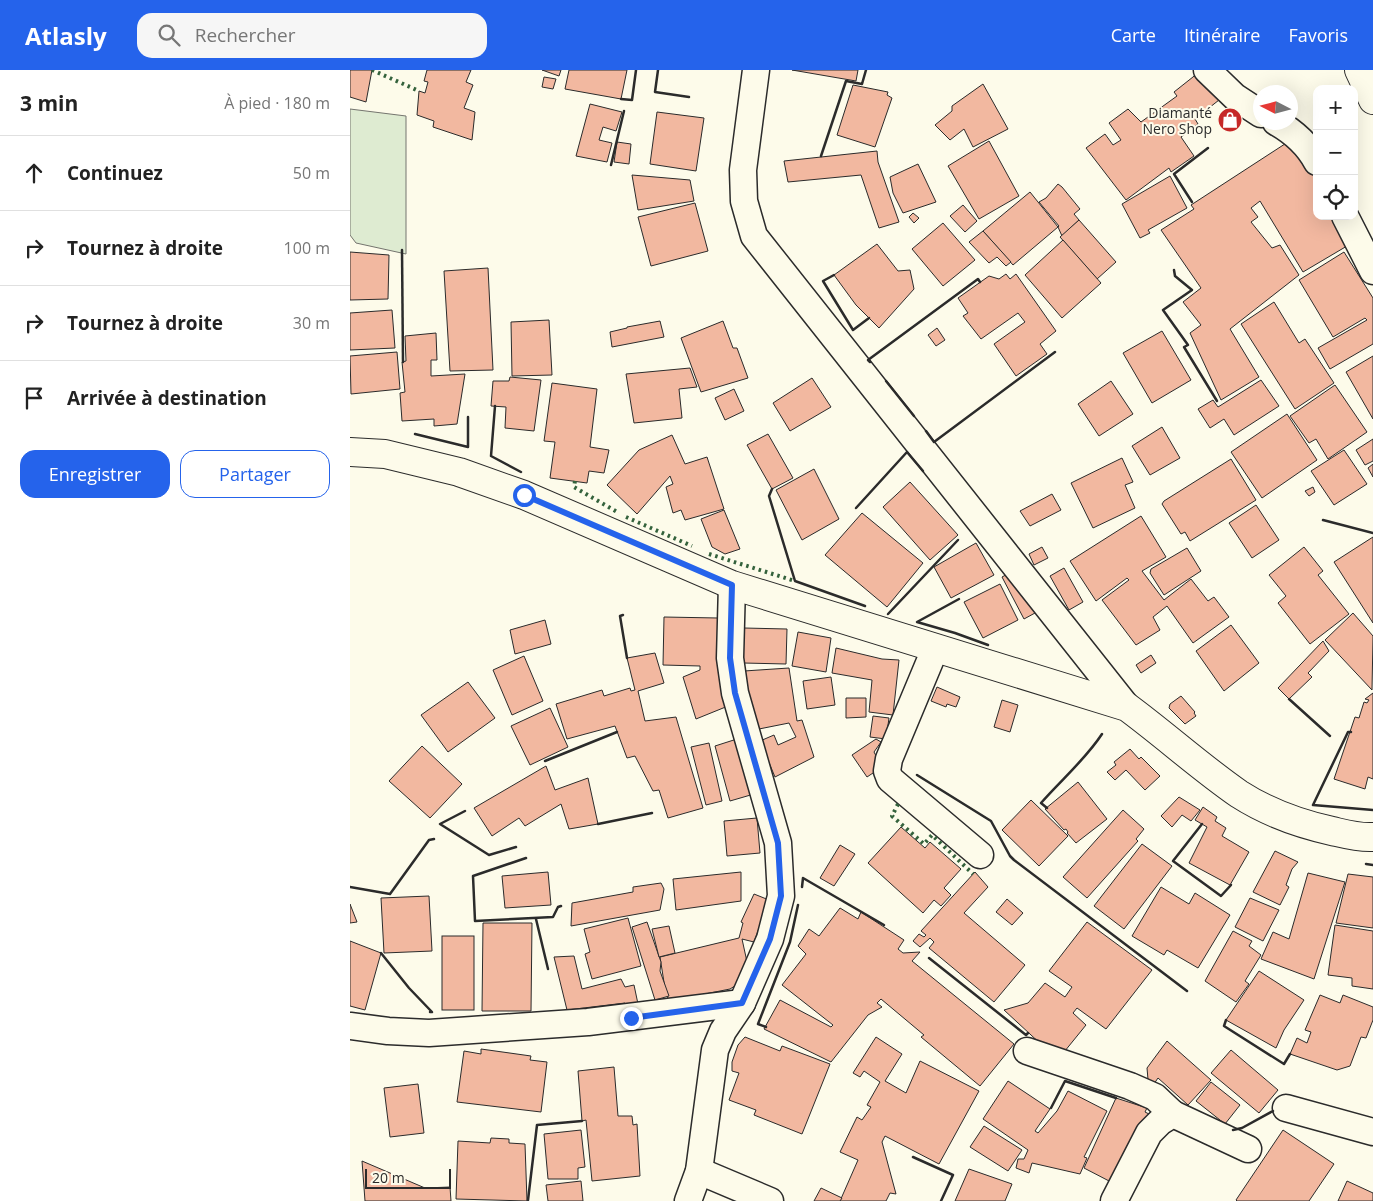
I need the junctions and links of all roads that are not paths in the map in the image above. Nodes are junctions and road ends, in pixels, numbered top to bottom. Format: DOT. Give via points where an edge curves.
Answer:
graph roads {
  1 [pos="756,70"];
  2 [pos="1207,70"];
  3 [pos="1359,70"];
  4 [pos="1373,100"];
  5 [pos="1253,109"];
  6 [pos="1289,130"];
  7 [pos="1313,154"];
  8 [pos="1347,220"];
  9 [pos="1373,271"];
  10 [pos="350,452"];
  11 [pos="732,585"];
  12 [pos="935,648"];
  13 [pos="1127,707"];
  14 [pos="1373,838"];
  15 [pos="980,855"];
  16 [pos="742,1003"];
  17 [pos="350,1026"];
  18 [pos="1027,1051"];
  19 [pos="1286,1108"];
  20 [pos="1173,1114"];
  21 [pos="1373,1132"];
  22 [pos="1248,1149"];
  23 [pos="698,1170"];
  24 [pos="688,1201"];
  25 [pos="770,1201"];
  26 [pos="1114,1201"];
  1 -- 13 [label="street" via="743,170 744,201 754,236"];
  2 -- 5 [label="street"];
  3 -- 4 [label="main road"];
  6 -- 7 [label="street"];
  8 -- 9 [label="street"];
  10 -- 11 [label="main road" via="385,454 459,472 524,495"];
  11 -- 12 [label="main road"];
  11 -- 16 [label="street" via="730,658 735,693 778,843 781,896 770,939"];
  12 -- 13 [label="main road"];
  12 -- 15 [label="street" via="887,771 890,779"];
  13 -- 14 [label="main road" via="1249,799 1309,826"];
  16 -- 17 [label="street" via="588,1022 429,1033"];
  16 -- 23 [label="street" via="714,1050"];
  18 -- 20 [label="street" via="1130,1086 1155,1097"];
  19 -- 21 [label="street"];
  20 -- 22 [label="street"];
  20 -- 26 [label="street" via="1149,1133"];
  23 -- 24 [label="street"];
  23 -- 25 [label="street"];
}
